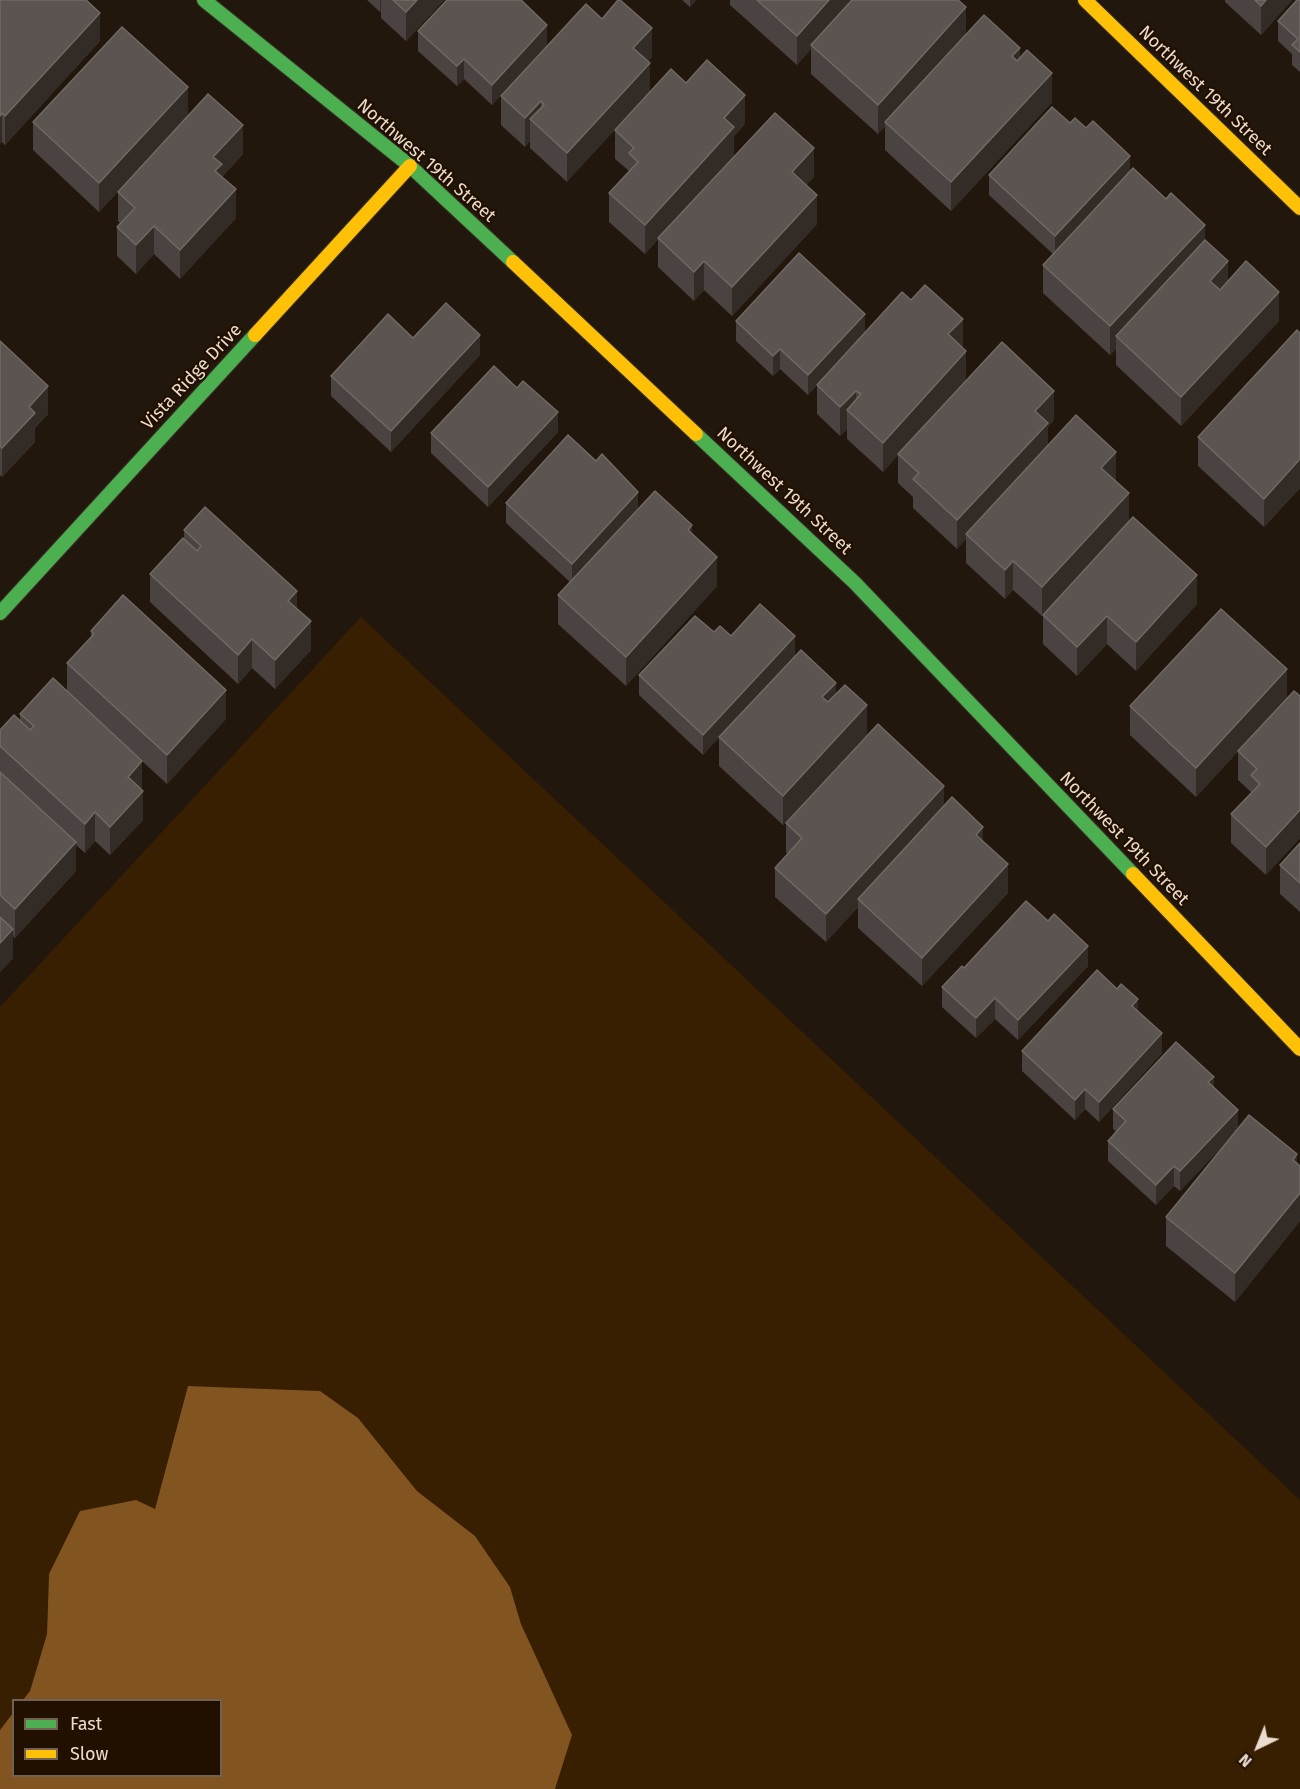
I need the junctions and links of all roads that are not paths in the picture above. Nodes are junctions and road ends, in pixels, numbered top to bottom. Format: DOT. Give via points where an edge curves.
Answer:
graph roads {
  1 [pos="204,0"];
  2 [pos="1085,0"];
  3 [pos="410,166"];
  4 [pos="1300,208"];
  5 [pos="0,613"];
  6 [pos="1300,1049"];
  1 -- 3 [label="street, Northwest 19th Street"];
  2 -- 4 [label="street, Northwest 19th Street"];
  3 -- 5 [label="street, Vista Ridge Drive"];
  3 -- 6 [label="street, Northwest 19th Street" via="855,583"];
}
